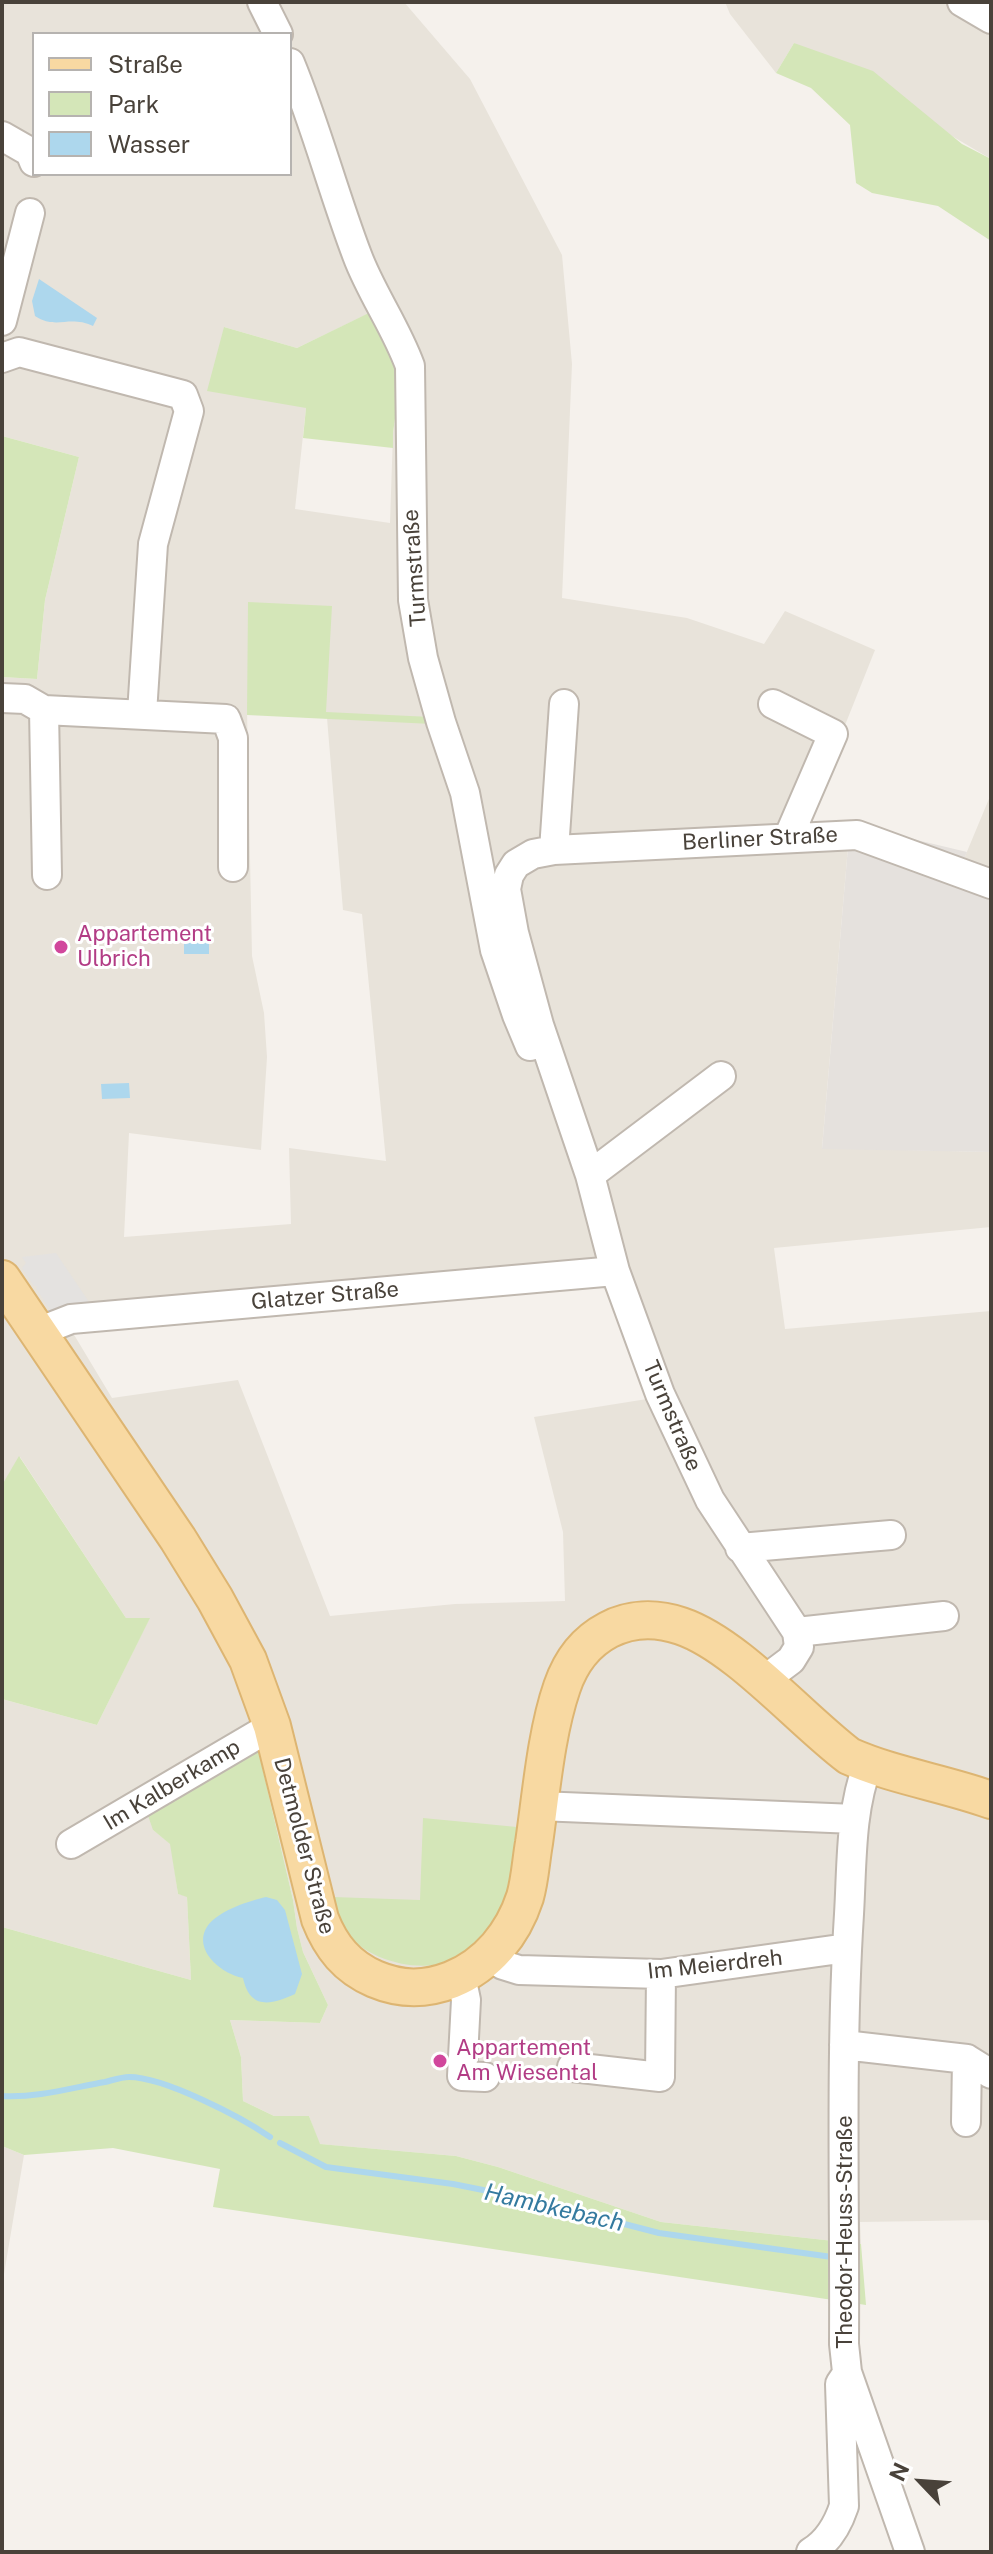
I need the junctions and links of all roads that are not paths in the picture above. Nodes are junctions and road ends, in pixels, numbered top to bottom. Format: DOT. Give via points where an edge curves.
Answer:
graph roads {
  1 [pos="262,2"];
  2 [pos="962,2"];
  3 [pos="991,19"];
  4 [pos="277,32"];
  5 [pos="292,68"];
  6 [pos="2,136"];
  7 [pos="32,157"];
  8 [pos="30,213"];
  9 [pos="2,321"];
  10 [pos="2,358"];
  11 [pos="2,698"];
  12 [pos="564,704"];
  13 [pos="773,704"];
  14 [pos="44,710"];
  15 [pos="142,713"];
  16 [pos="788,838"];
  17 [pos="554,850"];
  18 [pos="523,859"];
  19 [pos="233,867"];
  20 [pos="47,875"];
  21 [pos="991,884"];
  22 [pos="721,1076"];
  23 [pos="571,1117"];
  24 [pos="590,1175"];
  25 [pos="615,1271"];
  26 [pos="7,1298"];
  27 [pos="40,1336"];
  28 [pos="891,1535"];
  29 [pos="740,1548"];
  30 [pos="944,1616"];
  31 [pos="797,1632"];
  32 [pos="763,1681"];
  33 [pos="272,1726"];
  34 [pos="868,1764"];
  35 [pos="991,1800"];
  36 [pos="539,1806"];
  37 [pos="855,1819"];
  38 [pos="71,1844"];
  39 [pos="847,1948"];
  40 [pos="490,1956"];
  41 [pos="661,1974"];
  42 [pos="461,1976"];
  43 [pos="844,2045"];
  44 [pos="979,2066"];
  45 [pos="572,2067"];
  46 [pos="485,2077"];
  47 [pos="966,2122"];
  48 [pos="847,2372"];
  49 [pos="811,2552"];
  50 [pos="910,2552"];
  1 -- 4 [label="street"];
  2 -- 3 [label="street"];
  5 -- 23 [label="street, Turmstraße" via="357,257 410,366 413,600 423,658 465,793 495,950 546,1082"];
  6 -- 7 [label="street"];
  8 -- 9 [label="street"];
  10 -- 15 [label="street" via="19,352 183,395 189,411 153,544"];
  11 -- 14 [label="street" via="25,699"];
  12 -- 17 [label="street"];
  13 -- 16 [label="street" via="833,734"];
  14 -- 15 [label="street"];
  14 -- 20 [label="street"];
  15 -- 19 [label="street" via="226,719 233,738"];
  16 -- 17 [label="street, Berliner Straße"];
  16 -- 21 [label="street, Berliner Straße" via="857,835"];
  17 -- 18 [label="street, Berliner Straße"];
  18 -- 23 [label="street, Turmstraße" via="509,875 506,889 539,1025"];
  22 -- 24 [label="street"];
  23 -- 24 [label="street, Turmstraße"];
  24 -- 25 [label="street, Turmstraße"];
  25 -- 27 [label="street, Glatzer Straße" via="71,1319"];
  25 -- 29 [label="street, Turmstraße" via="660,1394 710,1500"];
  26 -- 27 [label="main road, Detmolder Straße"];
  27 -- 33 [label="main road, Detmolder Straße" via="215,1599 248,1660"];
  28 -- 29 [label="street"];
  29 -- 31 [label="street, Turmstraße"];
  30 -- 31 [label="street"];
  31 -- 32 [label="street" via="799,1647 791,1660"];
  32 -- 34 [label="main road, Detmolder Straße" via="817,1732"];
  32 -- 36 [label="main road, Detmolder Straße" via="684,1627 660,1620 615,1625 593,1640 562,1687"];
  33 -- 38 [label="street, Im Kalberkamp"];
  33 -- 42 [label="main road, Detmolder Straße" via="329,1941 360,1973 382,1983 424,1989"];
  34 -- 35 [label="main road, Detmolder Straße"];
  34 -- 37 [label="street, Theodor-Heuss-Straße"];
  36 -- 37 [label="street"];
  36 -- 40 [label="main road, Detmolder Straße" via="525,1896"];
  37 -- 39 [label="street, Theodor-Heuss-Straße"];
  39 -- 41 [label="street, Im Meierdreh"];
  39 -- 43 [label="street, Theodor-Heuss-Straße"];
  40 -- 41 [label="street, Im Meierdreh" via="519,1970"];
  40 -- 42 [label="main road, Detmolder Straße"];
  41 -- 45 [label="street" via="664,2077"];
  42 -- 46 [label="street" via="466,2000 462,2076"];
  43 -- 44 [label="street"];
  43 -- 48 [label="street, Theodor-Heuss-Straße"];
  44 -- 47 [label="street"];
  48 -- 49 [label="street" via="840,2384 844,2506 838,2524"];
  48 -- 50 [label="street, Theodor-Heuss-Straße"];
}
